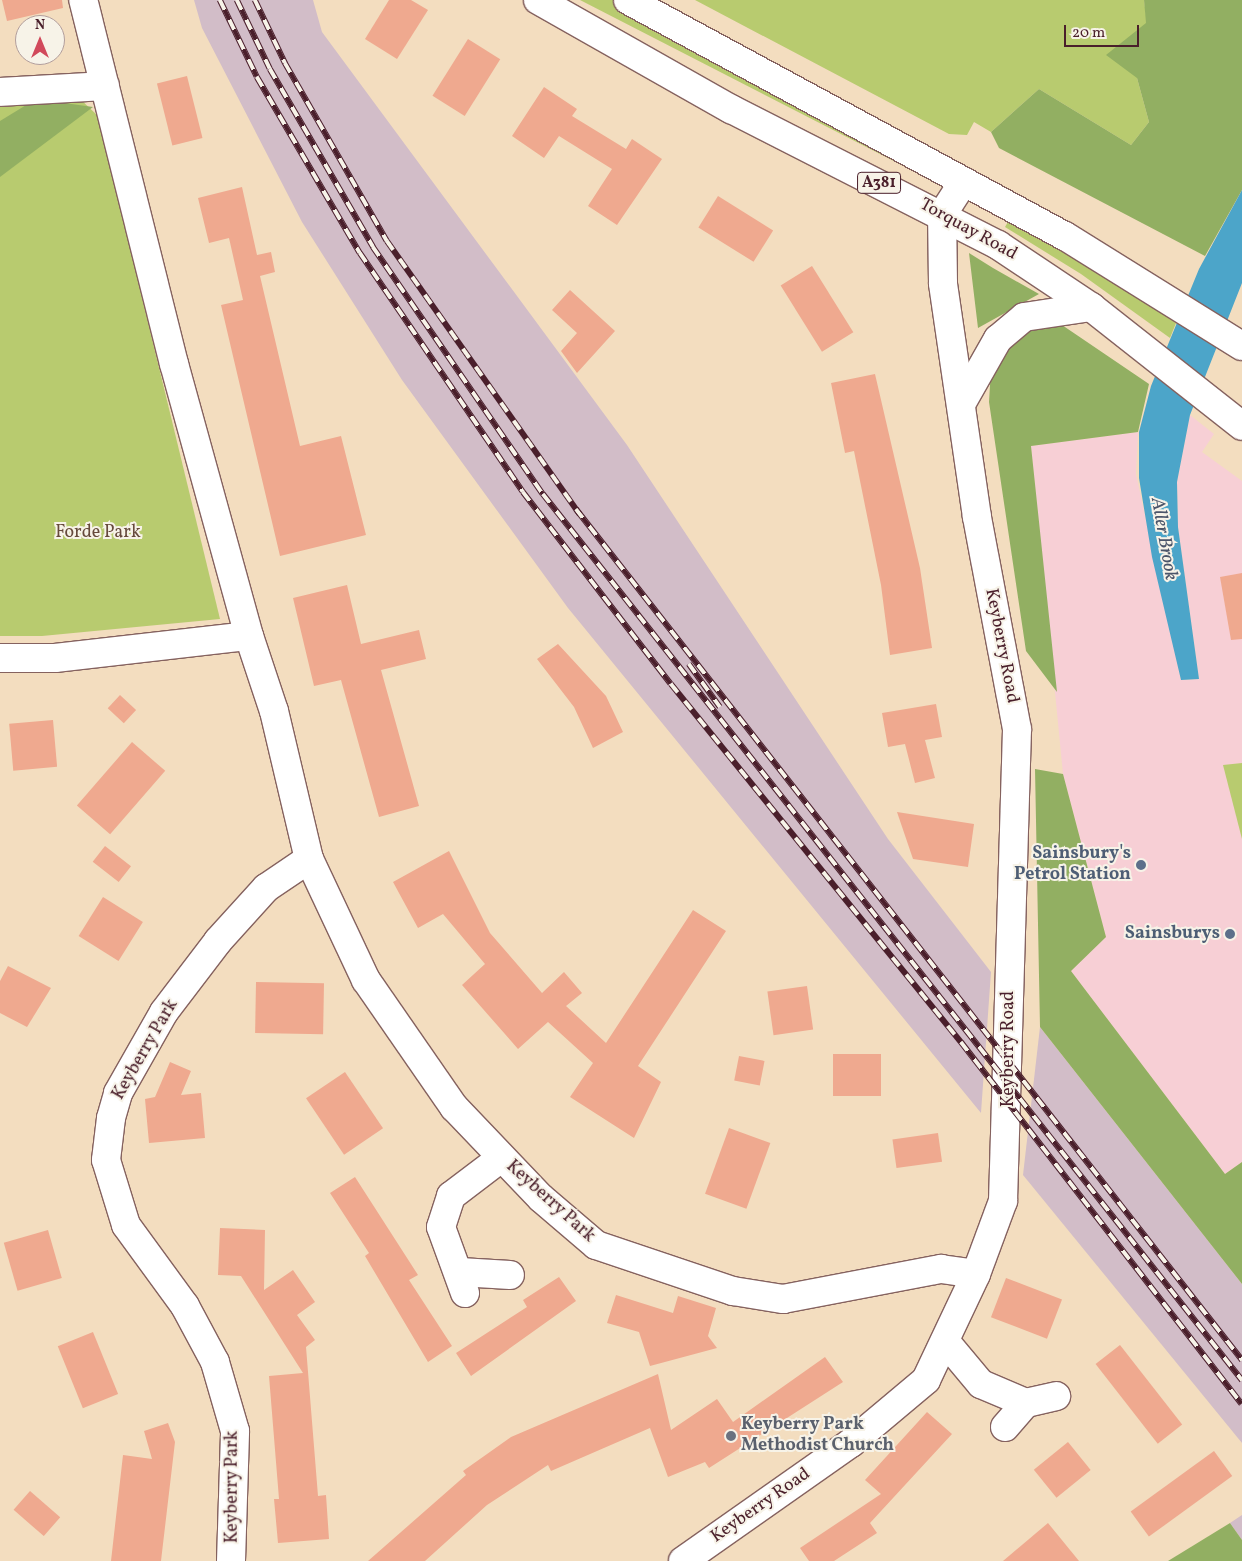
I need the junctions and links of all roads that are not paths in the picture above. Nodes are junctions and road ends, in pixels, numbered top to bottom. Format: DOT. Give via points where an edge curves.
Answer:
graph roads {
  1 [pos="83,0"];
  2 [pos="538,0"];
  3 [pos="628,0"];
  4 [pos="106,86"];
  5 [pos="0,92"];
  6 [pos="964,181"];
  7 [pos="942,214"];
  8 [pos="1091,306"];
  9 [pos="1242,346"];
  10 [pos="961,404"];
  11 [pos="1242,426"];
  12 [pos="249,636"];
  13 [pos="0,658"];
  14 [pos="309,860"];
  15 [pos="501,1158"];
  16 [pos="976,1274"];
  17 [pos="510,1275"];
  18 [pos="945,1341"];
  19 [pos="1056,1396"];
  20 [pos="1026,1403"];
  21 [pos="1005,1427"];
  22 [pos="231,1561"];
  23 [pos="683,1561"];
  1 -- 4 [label="street"];
  2 -- 7 [label="street, Torquay Road / A381" via="731,109"];
  3 -- 6 [label="street, A381"];
  4 -- 5 [label="street"];
  4 -- 12 [label="street" via="174,364"];
  6 -- 7 [label="street"];
  6 -- 9 [label="street, A381" via="1065,236"];
  7 -- 8 [label="street, Torquay Road / A381" via="998,245"];
  7 -- 10 [label="street, Keyberry Road" via="943,284"];
  8 -- 10 [label="street" via="1024,317 998,339"];
  8 -- 11 [label="street, Torquay Road / A381"];
  10 -- 16 [label="street, Keyberry Road" via="1017,729 1003,1201"];
  12 -- 13 [label="street" via="55,658"];
  12 -- 14 [label="street, Keyberry Park" via="274,711"];
  14 -- 15 [label="street, Keyberry Park" via="366,980 454,1107"];
  14 -- 22 [label="street, Keyberry Park" via="266,888 164,1012 118,1094 106,1160 126,1225 185,1306 211,1354 235,1431"];
  15 -- 16 [label="street, Keyberry Park" via="596,1245 733,1290 783,1298 941,1269"];
  15 -- 17 [label="street" via="451,1196 441,1227 462,1283"];
  16 -- 18 [label="street, Keyberry Road"];
  18 -- 20 [label="street" via="980,1384"];
  18 -- 23 [label="street, Keyberry Road" via="926,1380 851,1443"];
  19 -- 20 [label="street"];
  20 -- 21 [label="street"];
}
